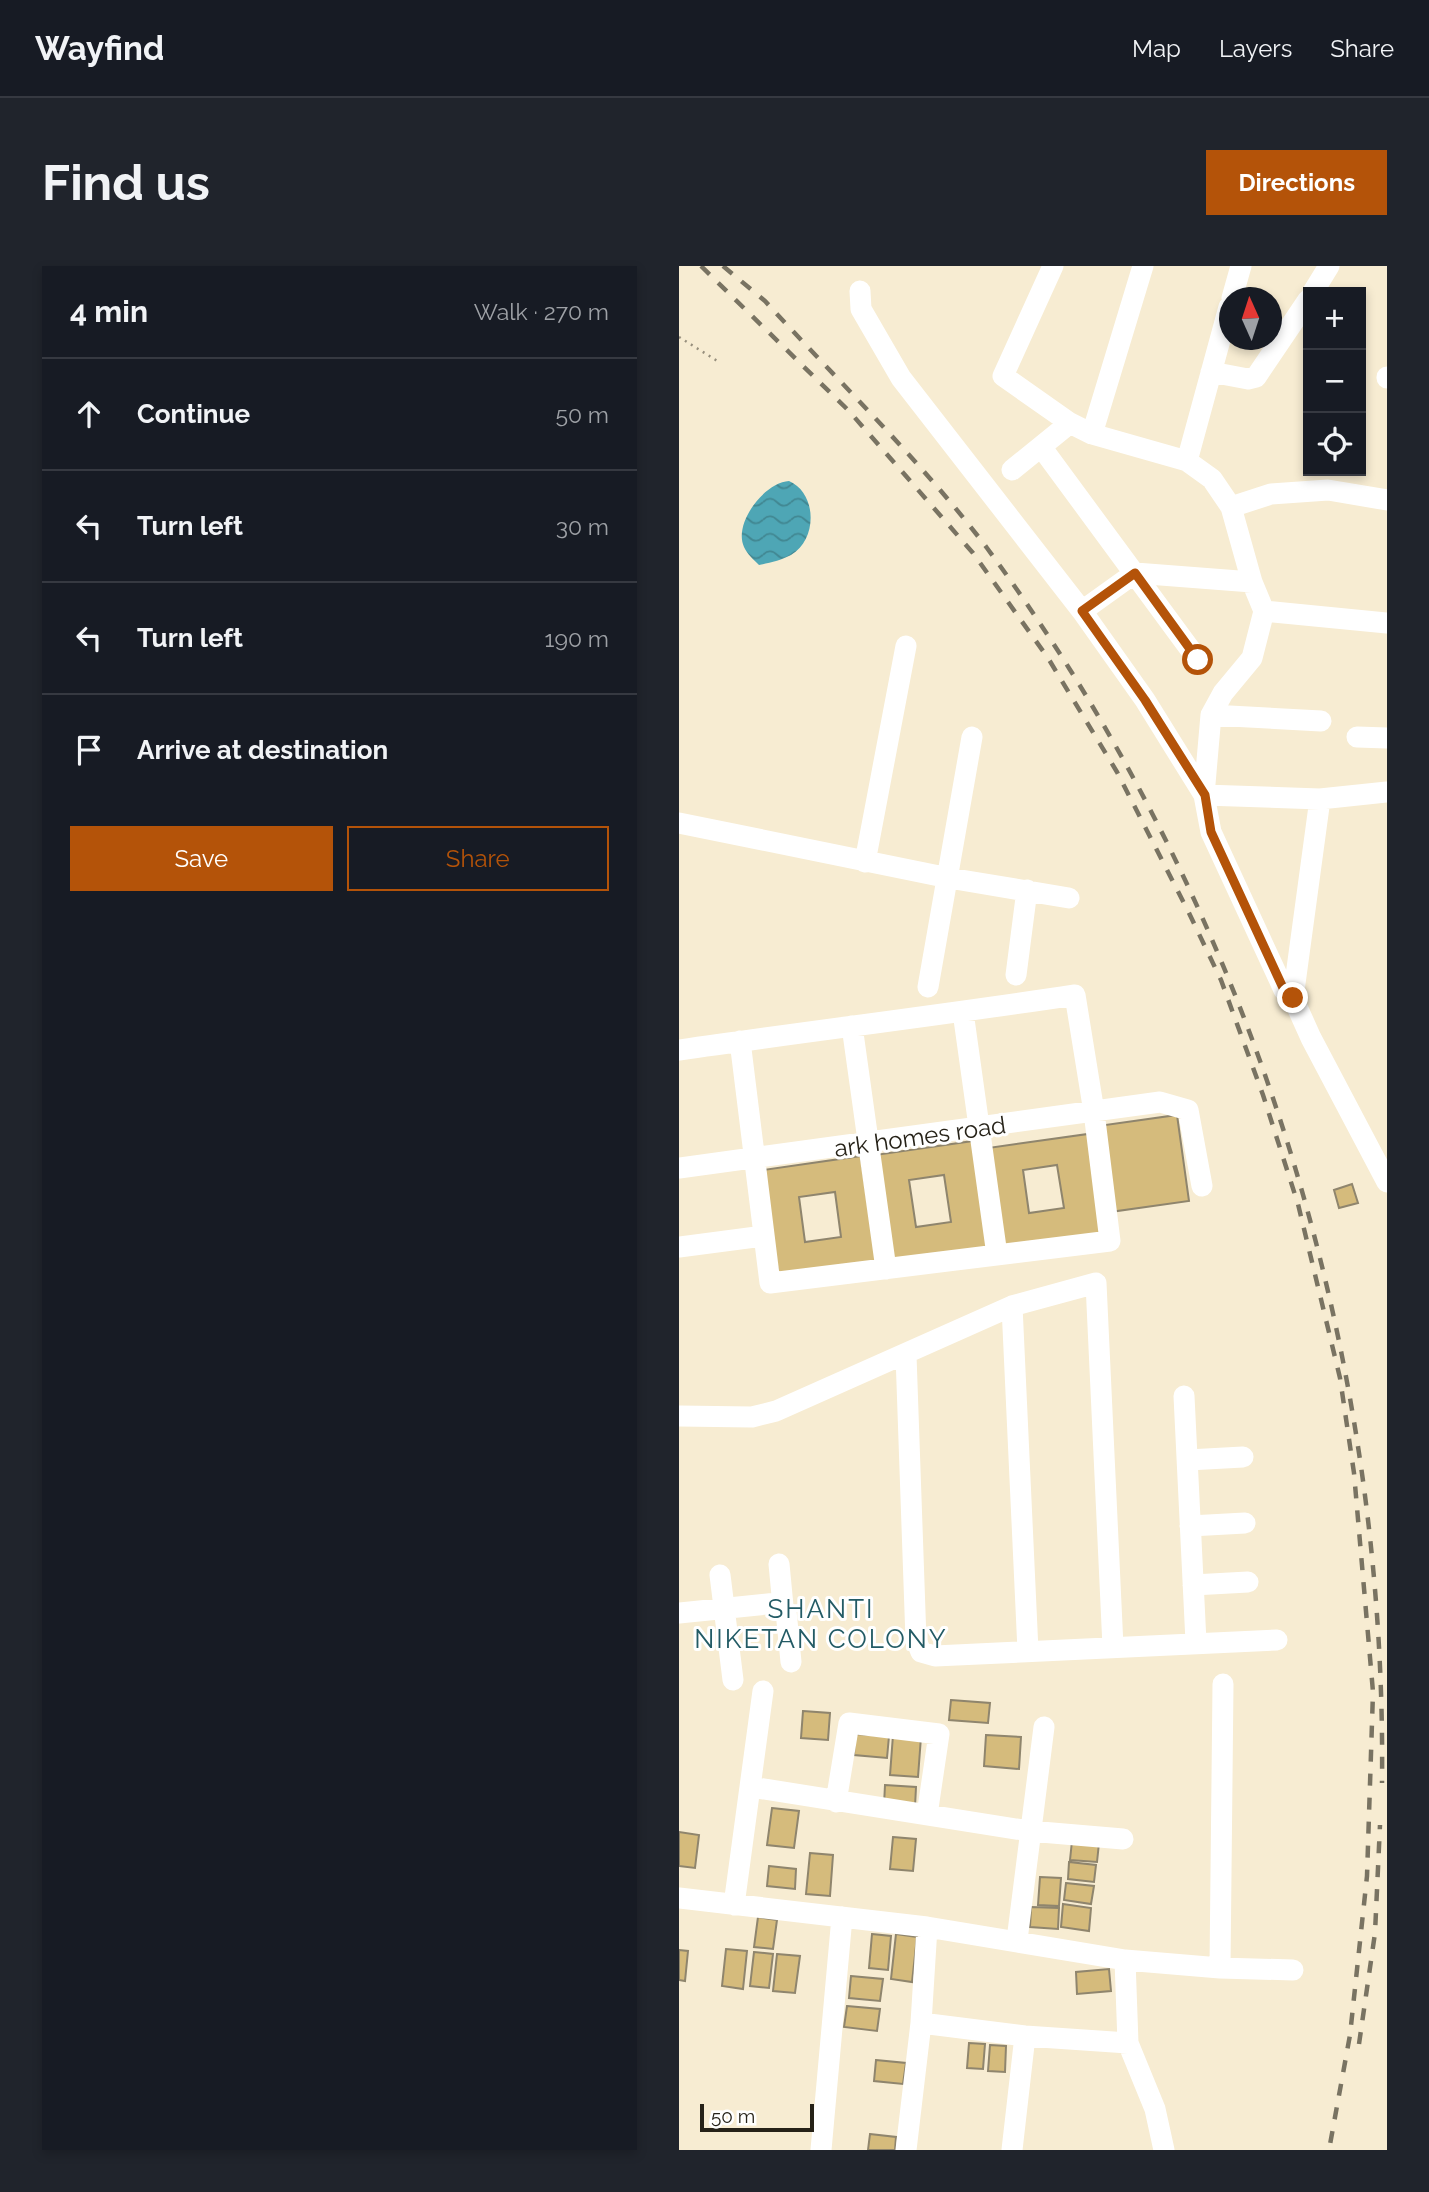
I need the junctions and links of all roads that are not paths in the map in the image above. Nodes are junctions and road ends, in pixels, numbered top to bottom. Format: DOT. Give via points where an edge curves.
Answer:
graph roads {
  1 [pos="1053,266"];
  2 [pos="1143,266"];
  3 [pos="1241,266"];
  4 [pos="1329,266"];
  5 [pos="1235,287"];
  6 [pos="1316,287"];
  7 [pos="860,291"];
  8 [pos="1303,307"];
  9 [pos="1219,347"];
  10 [pos="1212,372"];
  11 [pos="1070,423"];
  12 [pos="1093,434"];
  13 [pos="1042,449"];
  14 [pos="1187,461"];
  15 [pos="1012,470"];
  16 [pos="1329,480"];
  17 [pos="1387,500"];
  18 [pos="1231,507"];
  19 [pos="1135,573"];
  20 [pos="1252,582"];
  21 [pos="1082,611"];
  22 [pos="1264,611"];
  23 [pos="1387,623"];
  24 [pos="907,646"];
  25 [pos="1198,660"];
  26 [pos="1211,715"];
  27 [pos="1321,721"];
  28 [pos="972,737"];
  29 [pos="1357,737"];
  30 [pos="1387,738"];
  31 [pos="1387,792"];
  32 [pos="1205,795"];
  33 [pos="1320,799"];
  34 [pos="679,823"];
  35 [pos="865,862"];
  36 [pos="949,878"];
  37 [pos="1027,890"];
  38 [pos="1069,898"];
  39 [pos="1016,975"];
  40 [pos="929,987"];
  41 [pos="1293,998"];
  42 [pos="963,1012"];
  43 [pos="852,1026"];
  44 [pos="740,1041"];
  45 [pos="679,1050"];
  46 [pos="1094,1112"];
  47 [pos="980,1129"];
  48 [pos="870,1143"];
  49 [pos="754,1159"];
  50 [pos="679,1168"];
  51 [pos="1387,1182"];
  52 [pos="1202,1186"];
  53 [pos="764,1236"];
  54 [pos="679,1247"];
  55 [pos="996,1255"];
  56 [pos="886,1269"];
  57 [pos="1012,1306"];
  58 [pos="906,1355"];
  59 [pos="1184,1395"];
  60 [pos="679,1416"];
  61 [pos="1243,1457"];
  62 [pos="1188,1461"];
  63 [pos="1245,1522"];
  64 [pos="1190,1526"];
  65 [pos="779,1564"];
  66 [pos="720,1575"];
  67 [pos="1248,1582"];
  68 [pos="1193,1585"];
  69 [pos="783,1606"];
  70 [pos="726,1608"];
  71 [pos="679,1612"];
  72 [pos="1277,1640"];
  73 [pos="1196,1642"];
  74 [pos="1113,1647"];
  75 [pos="1028,1651"];
  76 [pos="791,1662"];
  77 [pos="733,1680"];
  78 [pos="1223,1684"];
  79 [pos="763,1691"];
  80 [pos="1044,1727"];
  81 [pos="751,1787"];
  82 [pos="836,1802"];
  83 [pos="927,1815"];
  84 [pos="1029,1831"];
  85 [pos="1123,1839"];
  86 [pos="679,1898"];
  87 [pos="734,1905"];
  88 [pos="842,1917"];
  89 [pos="927,1927"];
  90 [pos="1017,1940"];
  91 [pos="1125,1959"];
  92 [pos="1220,1968"];
  93 [pos="1293,1970"];
  94 [pos="921,2023"];
  95 [pos="1025,2036"];
  96 [pos="1128,2043"];
  97 [pos="821,2150"];
  98 [pos="907,2150"];
  99 [pos="1012,2150"];
  100 [pos="1164,2150"];
  1 -- 11 [label="street" via="1003,376"];
  2 -- 12 [label="street"];
  3 -- 5 [label="street"];
  4 -- 6 [label="street"];
  7 -- 21 [label="street" via="861,309 901,377"];
  8 -- 10 [label="street" via="1256,377"];
  9 -- 10 [label="street"];
  10 -- 14 [label="street"];
  11 -- 12 [label="street"];
  11 -- 13 [label="street"];
  12 -- 14 [label="street"];
  13 -- 15 [label="street"];
  13 -- 19 [label="street"];
  14 -- 18 [label="street" via="1212,479"];
  16 -- 17 [label="street"];
  16 -- 18 [label="street"];
  18 -- 20 [label="street"];
  19 -- 20 [label="street"];
  19 -- 21 [label="street"];
  19 -- 25 [label="street"];
  20 -- 22 [label="street"];
  21 -- 32 [label="street"];
  22 -- 23 [label="street"];
  22 -- 26 [label="street" via="1252,658 1223,692"];
  24 -- 35 [label="street"];
  26 -- 27 [label="street"];
  26 -- 32 [label="street"];
  28 -- 36 [label="street"];
  29 -- 30 [label="street"];
  31 -- 33 [label="street"];
  32 -- 33 [label="street"];
  32 -- 41 [label="street" via="1211,832 1284,990"];
  33 -- 41 [label="street"];
  34 -- 35 [label="street"];
  35 -- 36 [label="street"];
  36 -- 37 [label="street"];
  36 -- 40 [label="street"];
  37 -- 38 [label="street"];
  37 -- 39 [label="street"];
  41 -- 51 [label="street"];
  42 -- 43 [label="street"];
  42 -- 46 [label="street" via="1075,995"];
  42 -- 47 [label="street"];
  43 -- 44 [label="street"];
  43 -- 48 [label="street"];
  44 -- 45 [label="street"];
  44 -- 49 [label="street"];
  46 -- 47 [label="street, ark homes road"];
  46 -- 52 [label="street, ark homes road" via="1160,1102 1188,1110"];
  46 -- 55 [label="street" via="1110,1241"];
  47 -- 48 [label="street, ark homes road"];
  47 -- 55 [label="street"];
  48 -- 49 [label="street, ark homes road"];
  48 -- 56 [label="street"];
  49 -- 50 [label="street, ark homes road"];
  49 -- 53 [label="street"];
  53 -- 54 [label="street"];
  53 -- 56 [label="street" via="771,1283"];
  55 -- 56 [label="street"];
  57 -- 58 [label="street"];
  57 -- 74 [label="street" via="1096,1283"];
  57 -- 75 [label="street"];
  58 -- 60 [label="street" via="776,1411 752,1417"];
  58 -- 75 [label="street" via="916,1640 921,1652 935,1656"];
  59 -- 62 [label="street"];
  61 -- 62 [label="street"];
  62 -- 64 [label="street"];
  63 -- 64 [label="street"];
  64 -- 68 [label="street"];
  65 -- 69 [label="street"];
  66 -- 70 [label="street"];
  67 -- 68 [label="street"];
  68 -- 73 [label="street"];
  69 -- 70 [label="street" via="778,1602"];
  69 -- 76 [label="street"];
  70 -- 71 [label="street"];
  70 -- 77 [label="street"];
  72 -- 73 [label="street"];
  73 -- 74 [label="street"];
  74 -- 75 [label="street"];
  78 -- 92 [label="street"];
  79 -- 81 [label="street"];
  80 -- 84 [label="street"];
  81 -- 82 [label="street"];
  81 -- 87 [label="street"];
  82 -- 83 [label="street"];
  82 -- 83 [label="street" via="849,1723 939,1734"];
  83 -- 84 [label="street"];
  84 -- 85 [label="street"];
  84 -- 90 [label="street"];
  86 -- 87 [label="street"];
  87 -- 88 [label="street"];
  88 -- 89 [label="street"];
  88 -- 97 [label="street"];
  89 -- 90 [label="street"];
  89 -- 94 [label="street"];
  90 -- 91 [label="street"];
  91 -- 92 [label="street"];
  91 -- 96 [label="street"];
  92 -- 93 [label="street"];
  94 -- 95 [label="street"];
  94 -- 98 [label="street"];
  95 -- 96 [label="street"];
  95 -- 99 [label="street"];
  96 -- 100 [label="street" via="1156,2109"];
}
